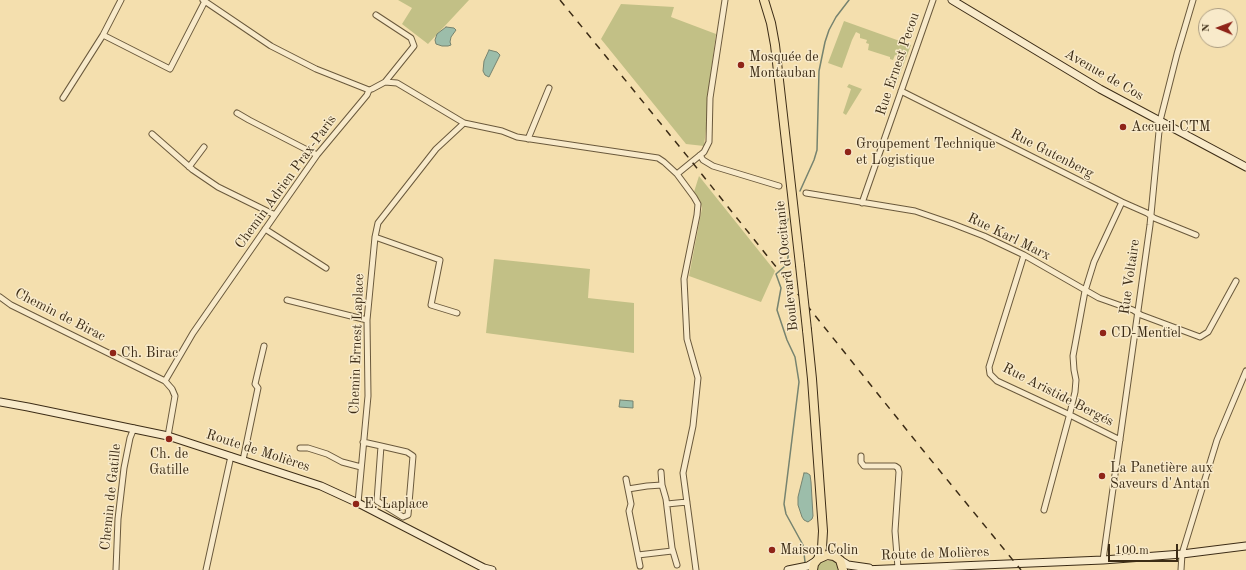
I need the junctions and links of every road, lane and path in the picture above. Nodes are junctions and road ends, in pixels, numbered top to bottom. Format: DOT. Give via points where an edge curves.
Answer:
graph roads {
  1 [pos="121,0"];
  2 [pos="204,0"];
  3 [pos="726,0"];
  4 [pos="764,0"];
  5 [pos="933,0"];
  6 [pos="952,0"];
  7 [pos="1193,0"];
  8 [pos="376,15"];
  9 [pos="103,35"];
  10 [pos="385,82"];
  11 [pos="549,88"];
  12 [pos="369,90"];
  13 [pos="901,91"];
  14 [pos="63,98"];
  15 [pos="237,113"];
  16 [pos="1160,121"];
  17 [pos="464,123"];
  18 [pos="152,134"];
  19 [pos="528,139"];
  20 [pos="204,147"];
  21 [pos="317,155"];
  22 [pos="700,155"];
  23 [pos="189,167"];
  24 [pos="1246,167"];
  25 [pos="677,174"];
  26 [pos="779,186"];
  27 [pos="806,193"];
  28 [pos="1122,202"];
  29 [pos="862,203"];
  30 [pos="275,215"];
  31 [pos="1150,215"];
  32 [pos="265,228"];
  33 [pos="1196,235"];
  34 [pos="375,237"];
  35 [pos="1024,255"];
  36 [pos="326,268"];
  37 [pos="1236,281"];
  38 [pos="1086,291"];
  39 [pos="0,297"];
  40 [pos="287,300"];
  41 [pos="1138,312"];
  42 [pos="457,313"];
  43 [pos="367,320"];
  44 [pos="264,346"];
  45 [pos="1246,372"];
  46 [pos="165,381"];
  47 [pos="0,402"];
  48 [pos="1070,415"];
  49 [pos="134,428"];
  50 [pos="168,436"];
  51 [pos="1120,440"];
  52 [pos="364,442"];
  53 [pos="382,446"];
  54 [pos="300,448"];
  55 [pos="231,456"];
  56 [pos="861,456"];
  57 [pos="243,460"];
  58 [pos="361,467"];
  59 [pos="661,472"];
  60 [pos="626,479"];
  61 [pos="662,485"];
  62 [pos="628,489"];
  63 [pos="687,502"];
  64 [pos="358,503"];
  65 [pos="667,504"];
  66 [pos="1044,510"];
  67 [pos="823,530"];
  68 [pos="1246,546"];
  69 [pos="672,551"];
  70 [pos="1182,554"];
  71 [pos="638,556"];
  72 [pos="837,558"];
  73 [pos="817,560"];
  74 [pos="1103,560"];
  75 [pos="676,565"];
  76 [pos="640,566"];
  77 [pos="898,568"];
  78 [pos="956,568"];
  79 [pos="483,569"];
  80 [pos="867,569"];
  81 [pos="932,569"];
  82 [pos="116,570"];
  83 [pos="206,570"];
  84 [pos="492,570"];
  85 [pos="696,570"];
  86 [pos="788,570"];
  87 [pos="813,570"];
  88 [pos="843,570"];
  89 [pos="1181,570"];
  1 -- 9 [label="street"];
  2 -- 9 [label="street" via="170,69"];
  2 -- 12 [label="street" via="271,46 316,69"];
  3 -- 22 [label="street" via="710,98 709,142"];
  4 -- 67 [label="main road, Boulevard d'Occitanie, bridge" via="775,45 800,265 812,379"];
  5 -- 13 [label="street, Rue Ernest Pecou"];
  6 -- 16 [label="main road, Avenue de Cos" via="1100,89"];
  7 -- 16 [label="street, Rue Voltaire"];
  8 -- 10 [label="street" via="411,38 414,46"];
  9 -- 14 [label="street"];
  10 -- 12 [label="street, Chemin Adrien Prax-Paris"];
  10 -- 17 [label="street" via="396,83"];
  11 -- 19 [label="street"];
  12 -- 21 [label="street, Chemin Adrien Prax-Paris"];
  13 -- 28 [label="street, Rue Gutenberg"];
  13 -- 29 [label="street, Rue Ernest Pecou"];
  15 -- 21 [label="street"];
  16 -- 24 [label="main road, Avenue de Cos"];
  16 -- 31 [label="street, Rue Voltaire"];
  17 -- 19 [label="street"];
  17 -- 34 [label="street, Chemin Ernest Laplace" via="436,149 382,215"];
  18 -- 23 [label="street"];
  19 -- 25 [label="street" via="650,156 664,162"];
  20 -- 23 [label="street"];
  21 -- 30 [label="street, Chemin Adrien Prax-Paris"];
  22 -- 25 [label="street"];
  22 -- 26 [label="street" via="714,166"];
  23 -- 30 [label="street" via="218,186"];
  25 -- 63 [label="street" via="698,204 684,278 687,338 698,378 693,426 683,473"];
  27 -- 29 [label="street, Rue Karl Marx"];
  28 -- 31 [label="street, Rue Gutenberg"];
  28 -- 38 [label="street" via="1094,262"];
  29 -- 35 [label="street, Rue Karl Marx" via="915,211 984,236"];
  30 -- 32 [label="street, Chemin Adrien Prax-Paris"];
  31 -- 33 [label="street, Rue Gutenberg"];
  31 -- 41 [label="street, Rue Voltaire"];
  32 -- 36 [label="street"];
  32 -- 46 [label="street, Chemin Adrien Prax-Paris" via="193,333"];
  34 -- 42 [label="street" via="440,260 431,305"];
  34 -- 43 [label="street, Chemin Ernest Laplace"];
  35 -- 38 [label="street, Rue Karl Marx"];
  35 -- 48 [label="street, Rue Aristide Bergés" via="989,367 990,374 997,381"];
  37 -- 41 [label="street, Rue Karl Marx" via="1208,332 1200,337"];
  38 -- 41 [label="street, Rue Karl Marx"];
  38 -- 48 [label="street" via="1073,356 1076,380"];
  39 -- 46 [label="street, Chemin de Birac" via="11,305"];
  40 -- 43 [label="street"];
  41 -- 51 [label="street, Rue Voltaire"];
  43 -- 52 [label="street, Chemin Ernest Laplace" via="368,396"];
  44 -- 57 [label="street"];
  45 -- 70 [label="street" via="1217,440"];
  46 -- 50 [label="street" via="175,396"];
  47 -- 49 [label="main road, Route de Molières"];
  48 -- 51 [label="street, Rue Aristide Bergés"];
  48 -- 66 [label="street"];
  49 -- 50 [label="main road, Route de Molières"];
  49 -- 82 [label="street, Chemin de Gatille" via="124,468"];
  50 -- 55 [label="main road, Route de Molières"];
  51 -- 74 [label="street, Rue Voltaire"];
  52 -- 53 [label="street"];
  52 -- 58 [label="street, Chemin Ernest Laplace"];
  53 -- 53 [label="street" via="413,456 408,515 403,517 377,501"];
  54 -- 58 [label="street" via="315,450"];
  55 -- 57 [label="main road, Route de Molières"];
  55 -- 83 [label="street"];
  56 -- 77 [label="street" via="864,466 898,468"];
  57 -- 64 [label="main road, Route de Molières" via="321,486"];
  58 -- 64 [label="street, Chemin Ernest Laplace"];
  59 -- 61 [label="street"];
  60 -- 62 [label="street"];
  61 -- 62 [label="street"];
  61 -- 65 [label="street"];
  62 -- 71 [label="street" via="631,504 629,511"];
  63 -- 65 [label="street"];
  63 -- 85 [label="street"];
  64 -- 79 [label="main road, Route de Molières"];
  65 -- 69 [label="street"];
  67 -- 72 [label="main road, Boulevard d'Occitanie" via="829,549"];
  67 -- 73 [label="main road, Boulevard d'Occitanie" via="821,551"];
  68 -- 70 [label="main road, Route de Molières"];
  69 -- 71 [label="street"];
  69 -- 75 [label="street"];
  70 -- 74 [label="main road, Route de Molières"];
  70 -- 89 [label="street"];
  71 -- 76 [label="street"];
  72 -- 73 [label="main road" via="824,555"];
  72 -- 80 [label="main road, Route de Molières" via="848,565"];
  72 -- 88 [label="main road, Boulevard d'Occitanie"];
  73 -- 86 [label="main road" via="808,566"];
  73 -- 87 [label="main road, Boulevard d'Occitanie"];
  74 -- 78 [label="main road, Route de Molières"];
  77 -- 80 [label="main road, Route de Molières"];
  77 -- 81 [label="main road, Route de Molières"];
  78 -- 81 [label="main road, Route de Molières"];
  79 -- 84 [label="main road, Route de Molières"];
}
